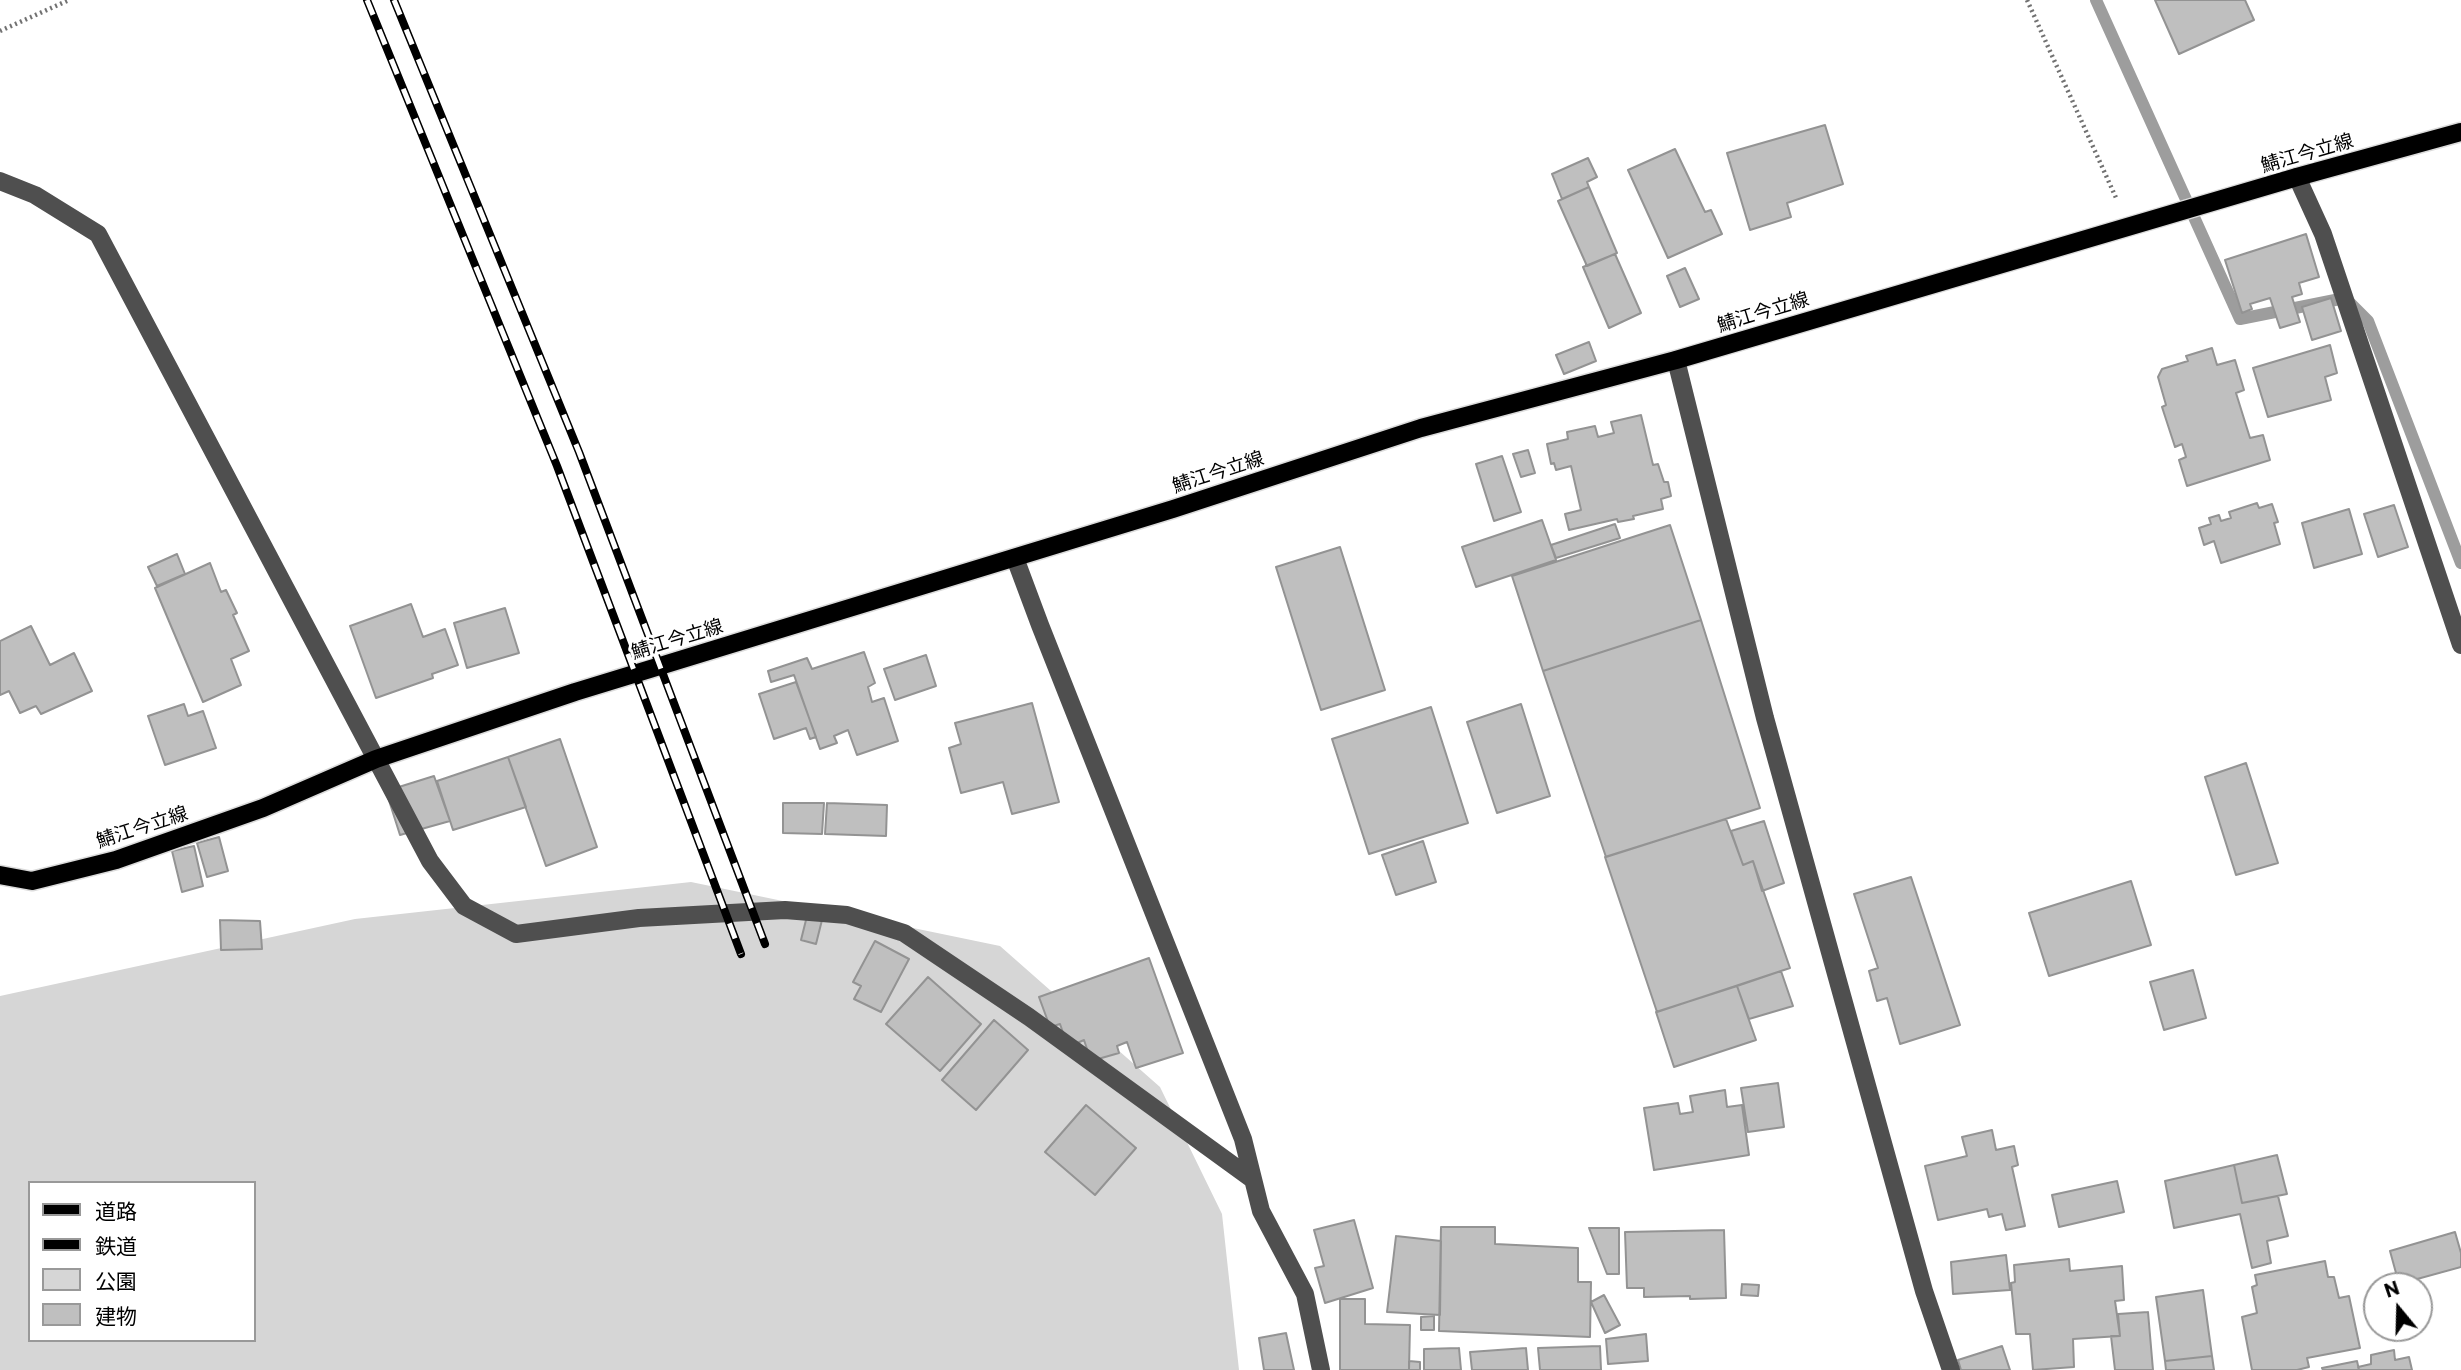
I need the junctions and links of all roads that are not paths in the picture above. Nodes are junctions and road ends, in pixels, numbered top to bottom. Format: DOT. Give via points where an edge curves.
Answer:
graph roads {
  1 [pos="2461,132"];
  2 [pos="2297,177"];
  3 [pos="0,181"];
  4 [pos="1676,360"];
  5 [pos="1015,558"];
  6 [pos="2461,645"];
  7 [pos="376,760"];
  8 [pos="0,875"];
  9 [pos="1252,1179"];
  10 [pos="1321,1370"];
  11 [pos="1951,1370"];
  1 -- 2 [label="main road, 鯖江今立線"];
  2 -- 4 [label="main road, 鯖江今立線"];
  2 -- 6 [label="street" via="2323,234"];
  3 -- 7 [label="street" via="35,195 98,234"];
  4 -- 5 [label="main road, 鯖江今立線" via="1421,428"];
  4 -- 11 [label="street" via="1765,718 1924,1291"];
  5 -- 7 [label="main road, 鯖江今立線" via="575,692"];
  5 -- 9 [label="street" via="1243,1139"];
  7 -- 8 [label="main road, 鯖江今立線" via="262,808 116,860 32,881"];
  7 -- 9 [label="street" via="430,861 464,906 516,934 639,918 785,910 847,915 904,933 1029,1017"];
  9 -- 10 [label="street" via="1261,1211 1305,1294"];
}
